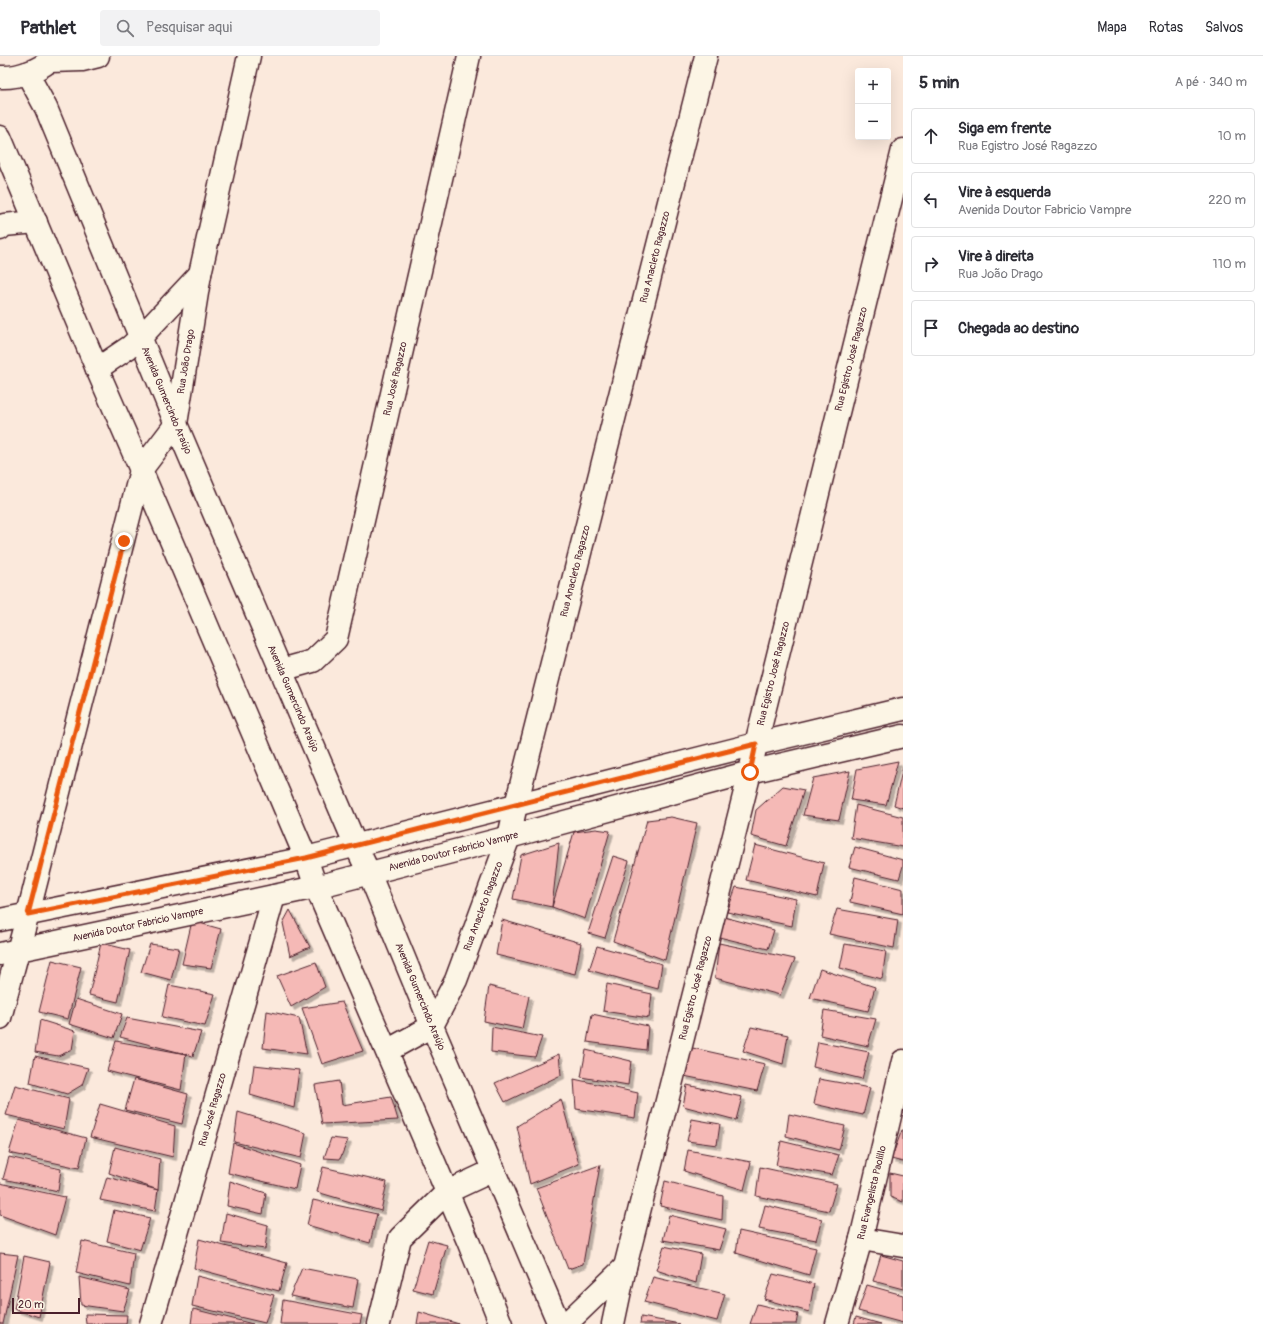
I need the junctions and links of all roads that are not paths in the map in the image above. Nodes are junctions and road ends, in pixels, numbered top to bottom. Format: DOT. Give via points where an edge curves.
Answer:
graph roads {
  1 [pos="98,56"];
  2 [pos="249,56"];
  3 [pos="469,56"];
  4 [pos="706,56"];
  5 [pos="52,58"];
  6 [pos="27,73"];
  7 [pos="0,77"];
  8 [pos="0,137"];
  9 [pos="903,150"];
  10 [pos="36,222"];
  11 [pos="0,229"];
  12 [pos="200,274"];
  13 [pos="141,337"];
  14 [pos="97,369"];
  15 [pos="176,424"];
  16 [pos="141,470"];
  17 [pos="281,670"];
  18 [pos="903,710"];
  19 [pos="903,736"];
  20 [pos="756,744"];
  21 [pos="750,772"];
  22 [pos="516,805"];
  23 [pos="509,837"];
  24 [pos="356,846"];
  25 [pos="306,858"];
  26 [pos="369,873"];
  27 [pos="316,887"];
  28 [pos="274,896"];
  29 [pos="28,914"];
  30 [pos="0,920"];
  31 [pos="9,952"];
  32 [pos="0,1018"];
  33 [pos="432,1026"];
  34 [pos="386,1051"];
  35 [pos="903,1061"];
  36 [pos="494,1170"];
  37 [pos="447,1192"];
  38 [pos="861,1239"];
  39 [pos="903,1246"];
  40 [pos="625,1267"];
  41 [pos="151,1324"];
  42 [pos="379,1324"];
  43 [pos="502,1324"];
  44 [pos="559,1324"];
  45 [pos="566,1324"];
  46 [pos="613,1324"];
  47 [pos="837,1324"];
  1 -- 5 [label="main road" via="82,60"];
  2 -- 12 [label="main road, Rua João Drago"];
  3 -- 17 [label="main road, Rua José Ragazzo" via="336,639 313,661"];
  4 -- 22 [label="main road, Rua Anacleto Ragazzo"];
  5 -- 6 [label="main road"];
  6 -- 7 [label="main road"];
  6 -- 13 [label="main road, Avenida Gumercindo Araújo" via="46,108"];
  8 -- 10 [label="main road"];
  9 -- 20 [label="main road, Rua Egistro José Ragazzo"];
  10 -- 11 [label="main road" via="4,225"];
  10 -- 14 [label="main road"];
  12 -- 13 [label="main road"];
  12 -- 15 [label="main road, Rua João Drago"];
  13 -- 14 [label="main road"];
  13 -- 15 [label="main road, Avenida Gumercindo Araújo"];
  14 -- 16 [label="main road"];
  15 -- 16 [label="main road, Rua João Drago"];
  15 -- 17 [label="main road, Avenida Gumercindo Araújo"];
  16 -- 25 [label="main road"];
  16 -- 29 [label="main road, Rua João Drago"];
  17 -- 24 [label="main road, Avenida Gumercindo Araújo"];
  18 -- 20 [label="main road"];
  19 -- 21 [label="main road, Avenida Doutor Fabricio Vampre"];
  20 -- 21 [label="main road, Rua Egistro José Ragazzo"];
  20 -- 22 [label="main road"];
  21 -- 23 [label="main road, Avenida Doutor Fabricio Vampre"];
  21 -- 40 [label="main road, Rua Egistro José Ragazzo"];
  22 -- 23 [label="main road, Rua Anacleto Ragazzo"];
  22 -- 24 [label="main road"];
  23 -- 26 [label="main road, Avenida Doutor Fabricio Vampre"];
  23 -- 33 [label="main road, Rua Anacleto Ragazzo" via="456,980"];
  24 -- 25 [label="main road"];
  24 -- 26 [label="main road, Avenida Gumercindo Araújo"];
  25 -- 27 [label="main road"];
  25 -- 29 [label="main road"];
  26 -- 27 [label="main road, Avenida Doutor Fabricio Vampre"];
  26 -- 33 [label="main road, Avenida Gumercindo Araújo"];
  27 -- 28 [label="main road, Avenida Doutor Fabricio Vampre"];
  27 -- 34 [label="main road"];
  28 -- 31 [label="main road, Avenida Doutor Fabricio Vampre"];
  28 -- 41 [label="main road, Rua José Ragazzo"];
  29 -- 30 [label="main road"];
  29 -- 31 [label="main road, Rua João Drago"];
  31 -- 32 [label="main road, Rua João Drago"];
  33 -- 34 [label="main road"];
  33 -- 36 [label="main road, Avenida Gumercindo Araújo"];
  34 -- 37 [label="main road"];
  35 -- 38 [label="main road, Rua Evangelista Paolillo"];
  36 -- 37 [label="main road"];
  36 -- 44 [label="main road, Avenida Gumercindo Araújo"];
  37 -- 42 [label="main road" via="400,1238"];
  37 -- 43 [label="main road"];
  38 -- 39 [label="main road"];
  38 -- 47 [label="main road, Rua Evangelista Paolillo"];
  40 -- 45 [label="main road"];
  40 -- 46 [label="main road, Rua Egistro José Ragazzo"];
}
